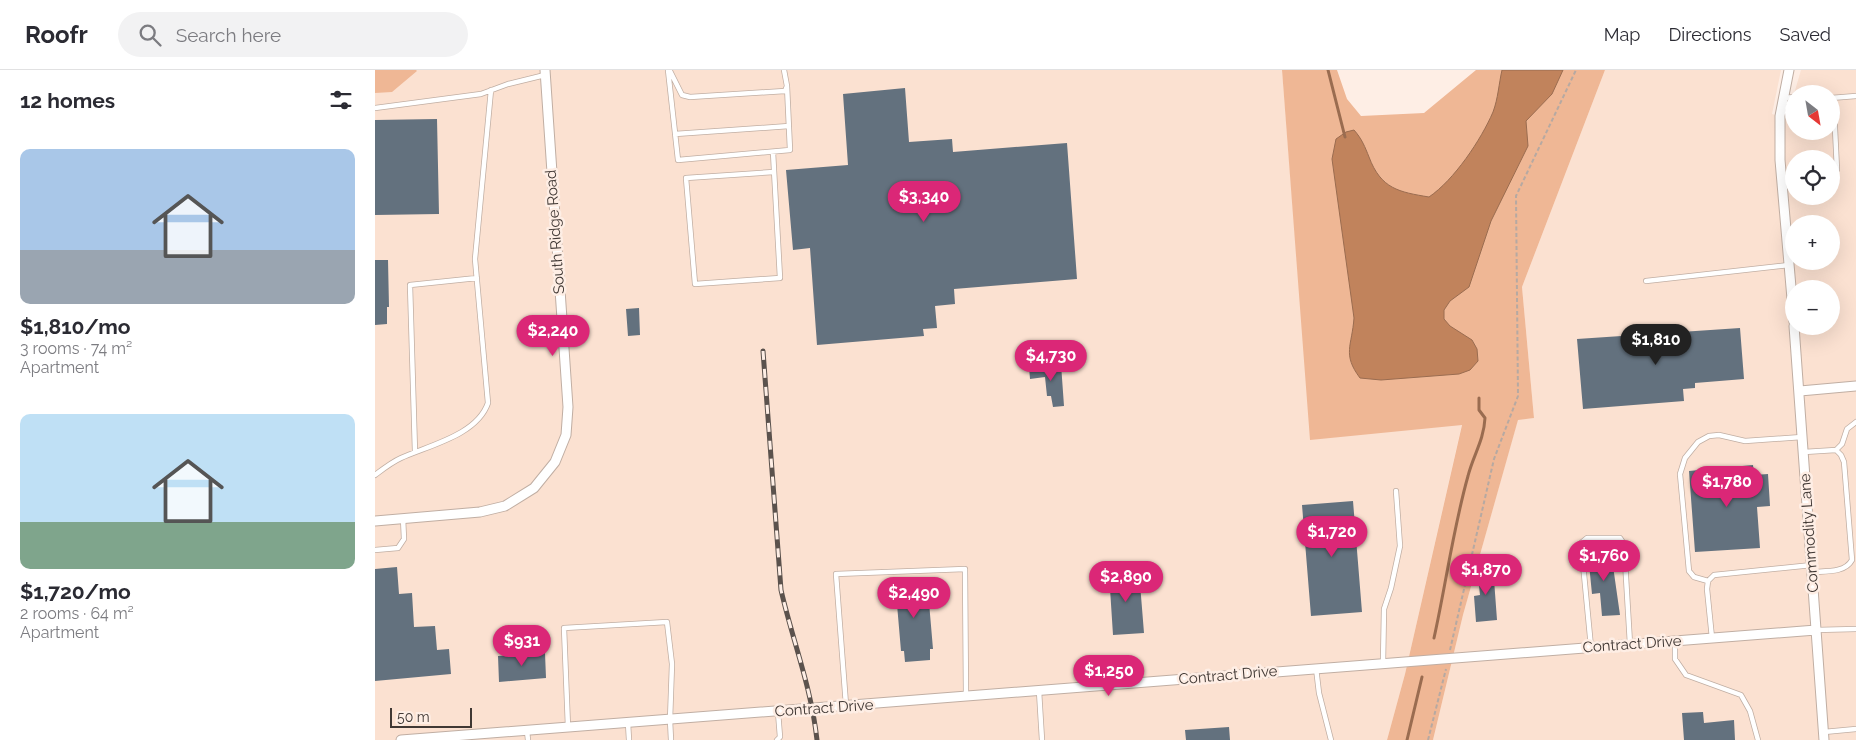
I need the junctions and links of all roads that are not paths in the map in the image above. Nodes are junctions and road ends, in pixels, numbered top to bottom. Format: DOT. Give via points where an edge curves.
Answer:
graph roads {
  1 [pos="668,70"];
  2 [pos="784,70"];
  3 [pos="1789,70"];
  4 [pos="545,72"];
  5 [pos="787,86"];
  6 [pos="491,90"];
  7 [pos="1856,96"];
  8 [pos="1840,97"];
  9 [pos="1784,98"];
  10 [pos="375,108"];
  11 [pos="789,126"];
  12 [pos="675,134"];
  13 [pos="773,152"];
  14 [pos="774,172"];
  15 [pos="1781,178"];
  16 [pos="1785,178"];
  17 [pos="1785,222"];
  18 [pos="1785,265"];
  19 [pos="477,278"];
  20 [pos="1645,281"];
  21 [pos="1795,335"];
  22 [pos="1856,386"];
  23 [pos="1800,391"];
  24 [pos="1856,422"];
  25 [pos="1803,437"];
  26 [pos="1835,450"];
  27 [pos="415,452"];
  28 [pos="1804,452"];
  29 [pos="375,475"];
  30 [pos="1396,491"];
  31 [pos="403,518"];
  32 [pos="375,521"];
  33 [pos="375,550"];
  34 [pos="1848,566"];
  35 [pos="1856,566"];
  36 [pos="1812,569"];
  37 [pos="1708,581"];
  38 [pos="1856,629"];
  39 [pos="1816,630"];
  40 [pos="1712,638"];
  41 [pos="1675,641"];
  42 [pos="1630,644"];
  43 [pos="1591,647"];
  44 [pos="1383,663"];
  45 [pos="1317,668"];
  46 [pos="1039,691"];
  47 [pos="966,697"];
  48 [pos="847,706"];
  49 [pos="778,712"];
  50 [pos="670,720"];
  51 [pos="628,723"];
  52 [pos="568,727"];
  53 [pos="1856,729"];
  54 [pos="528,735"];
  55 [pos="1824,736"];
  56 [pos="464,738"];
  57 [pos="401,740"];
  58 [pos="629,740"];
  59 [pos="671,740"];
  60 [pos="777,740"];
  61 [pos="1042,740"];
  62 [pos="1331,740"];
  63 [pos="1757,740"];
  1 -- 5 [label="lane" via="683,96 690,97 785,91"];
  1 -- 12 [label="lane"];
  2 -- 5 [label="lane"];
  3 -- 9 [label="street"];
  4 -- 6 [label="lane"];
  4 -- 31 [label="street, South Ridge Road" via="568,407 566,435 555,462 533,488 505,506 480,512"];
  5 -- 11 [label="lane"];
  6 -- 10 [label="lane"];
  6 -- 19 [label="lane" via="477,230"];
  7 -- 8 [label="lane"];
  9 -- 15 [label="street" via="1780,116"];
  11 -- 12 [label="lane"];
  11 -- 13 [label="lane" via="790,150"];
  12 -- 13 [label="lane" via="678,160"];
  13 -- 14 [label="lane"];
  14 -- 14 [label="lane" via="780,278 695,284 686,178"];
  15 -- 16 [label="lane"];
  15 -- 17 [label="street"];
  18 -- 20 [label="lane"];
  19 -- 27 [label="lane" via="488,403 484,413 457,434"];
  19 -- 27 [label="lane" via="409,285"];
  21 -- 23 [label="street, Commodity Lane"];
  22 -- 23 [label="street"];
  23 -- 25 [label="street, Commodity Lane"];
  24 -- 26 [label="lane" via="1847,429 1842,444"];
  25 -- 28 [label="street, Commodity Lane"];
  25 -- 37 [label="lane" via="1745,441 1709,436 1698,442 1685,458 1680,474 1689,570 1694,577"];
  26 -- 28 [label="lane"];
  26 -- 34 [label="lane" via="1844,462 1852,560"];
  27 -- 29 [label="lane"];
  28 -- 36 [label="street, Commodity Lane"];
  30 -- 44 [label="lane" via="1399,546 1384,609"];
  31 -- 32 [label="street, South Ridge Road"];
  31 -- 33 [label="lane" via="404,540 398,548"];
  34 -- 35 [label="lane"];
  34 -- 36 [label="lane"];
  36 -- 37 [label="lane" via="1714,575"];
  36 -- 39 [label="street, Commodity Lane"];
  37 -- 40 [label="lane"];
  38 -- 39 [label="lane"];
  39 -- 40 [label="street, Contract Drive"];
  39 -- 55 [label="street, Commodity Lane"];
  40 -- 41 [label="street, Contract Drive"];
  41 -- 42 [label="street, Contract Drive"];
  41 -- 63 [label="lane" via="1675,659 1686,675 1741,695 1751,711"];
  42 -- 43 [label="street, Contract Drive"];
  42 -- 43 [label="lane" via="1624,544 1620,538 1587,538 1581,543"];
  43 -- 44 [label="street, Contract Drive"];
  44 -- 45 [label="street, Contract Drive"];
  45 -- 46 [label="street, Contract Drive"];
  45 -- 62 [label="lane" via="1319,692"];
  46 -- 47 [label="street, Contract Drive"];
  46 -- 61 [label="lane"];
  47 -- 48 [label="street, Contract Drive"];
  47 -- 48 [label="lane" via="965,569 837,574"];
  48 -- 49 [label="street, Contract Drive"];
  49 -- 50 [label="street, Contract Drive"];
  49 -- 60 [label="lane" via="780,737"];
  50 -- 51 [label="street, Contract Drive"];
  50 -- 52 [label="lane" via="672,664 667,622 564,628"];
  50 -- 59 [label="lane"];
  51 -- 52 [label="street, Contract Drive"];
  51 -- 58 [label="lane"];
  52 -- 54 [label="street, Contract Drive"];
  53 -- 55 [label="lane"];
  54 -- 56 [label="street, Contract Drive"];
  56 -- 57 [label="street, Contract Drive"];
}
